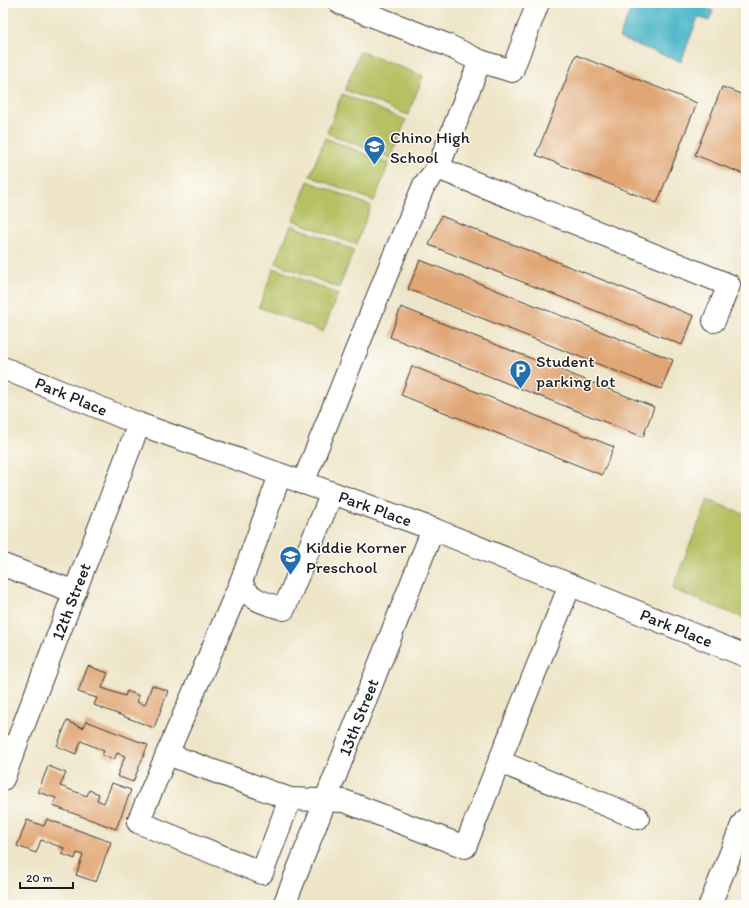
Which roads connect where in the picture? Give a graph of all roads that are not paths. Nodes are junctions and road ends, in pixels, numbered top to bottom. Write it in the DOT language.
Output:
graph roads {
  1 [pos="340,3"];
  2 [pos="538,3"];
  3 [pos="480,61"];
  4 [pos="438,168"];
  5 [pos="738,282"];
  6 [pos="714,321"];
  7 [pos="3,368"];
  8 [pos="139,424"];
  9 [pos="280,475"];
  10 [pos="303,483"];
  11 [pos="332,493"];
  12 [pos="433,530"];
  13 [pos="3,565"];
  14 [pos="240,582"];
  15 [pos="570,585"];
  16 [pos="75,592"];
  17 [pos="746,656"];
  18 [pos="167,754"];
  19 [pos="500,762"];
  20 [pos="3,778"];
  21 [pos="290,799"];
  22 [pos="326,800"];
  23 [pos="638,818"];
  24 [pos="746,819"];
  25 [pos="267,858"];
  26 [pos="298,870"];
  27 [pos="284,905"];
  28 [pos="710,905"];
  1 -- 3 [label="street"];
  2 -- 3 [label="street"];
  3 -- 4 [label="street"];
  4 -- 5 [label="street"];
  4 -- 10 [label="street"];
  5 -- 6 [label="street"];
  7 -- 8 [label="street, Park Place"];
  8 -- 9 [label="street, Park Place"];
  8 -- 16 [label="street, 12th Street"];
  9 -- 10 [label="street, Park Place"];
  9 -- 14 [label="street"];
  10 -- 11 [label="street, Park Place"];
  11 -- 12 [label="street, Park Place"];
  11 -- 14 [label="street"];
  12 -- 15 [label="street, Park Place"];
  12 -- 22 [label="street, 13th Street"];
  13 -- 16 [label="street"];
  14 -- 18 [label="street"];
  15 -- 17 [label="street, Park Place"];
  15 -- 19 [label="street"];
  16 -- 20 [label="street, 12th Street"];
  18 -- 21 [label="street"];
  18 -- 25 [label="street"];
  19 -- 22 [label="street"];
  19 -- 23 [label="street"];
  21 -- 22 [label="street"];
  21 -- 25 [label="street"];
  22 -- 26 [label="street, 13th Street"];
  24 -- 28 [label="street"];
  25 -- 26 [label="street"];
  26 -- 27 [label="street, 13th Street"];
}
